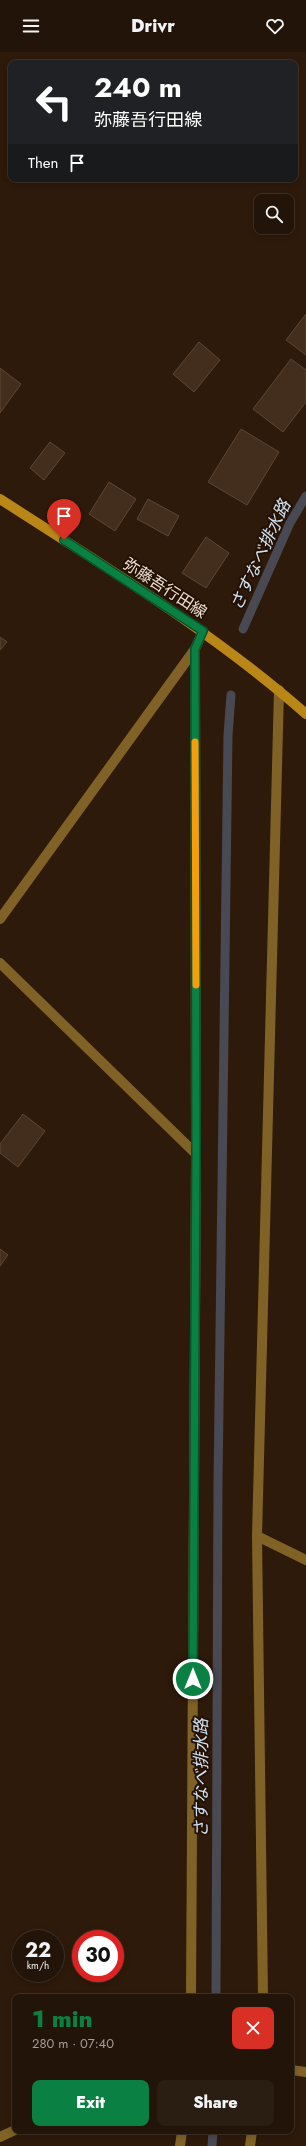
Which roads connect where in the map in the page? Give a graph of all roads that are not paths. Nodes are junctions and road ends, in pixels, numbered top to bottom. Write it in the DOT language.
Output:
graph roads {
  1 [pos="0,499"];
  2 [pos="203,631"];
  3 [pos="195,649"];
  4 [pos="279,690"];
  5 [pos="306,714"];
  6 [pos="0,919"];
  7 [pos="0,963"];
  8 [pos="196,1154"];
  9 [pos="257,1536"];
  10 [pos="306,1560"];
  11 [pos="190,1994"];
  12 [pos="263,1994"];
  13 [pos="294,2070"];
  14 [pos="306,2072"];
  15 [pos="12,2131"];
  16 [pos="182,2134"];
  17 [pos="252,2134"];
  18 [pos="0,2137"];
  19 [pos="180,2146"];
  20 [pos="250,2146"];
  1 -- 2 [label="main road, 弥藤吾行田線"];
  2 -- 3 [label="street"];
  2 -- 4 [label="main road, 弥藤吾行田線"];
  3 -- 6 [label="street"];
  3 -- 8 [label="street"];
  4 -- 5 [label="main road, 弥藤吾行田線"];
  4 -- 9 [label="street"];
  7 -- 8 [label="street"];
  8 -- 11 [label="street"];
  9 -- 10 [label="street"];
  9 -- 12 [label="street"];
  13 -- 14 [label="street"];
  15 -- 18 [label="street"];
  16 -- 19 [label="street"];
  17 -- 20 [label="street"];
}
